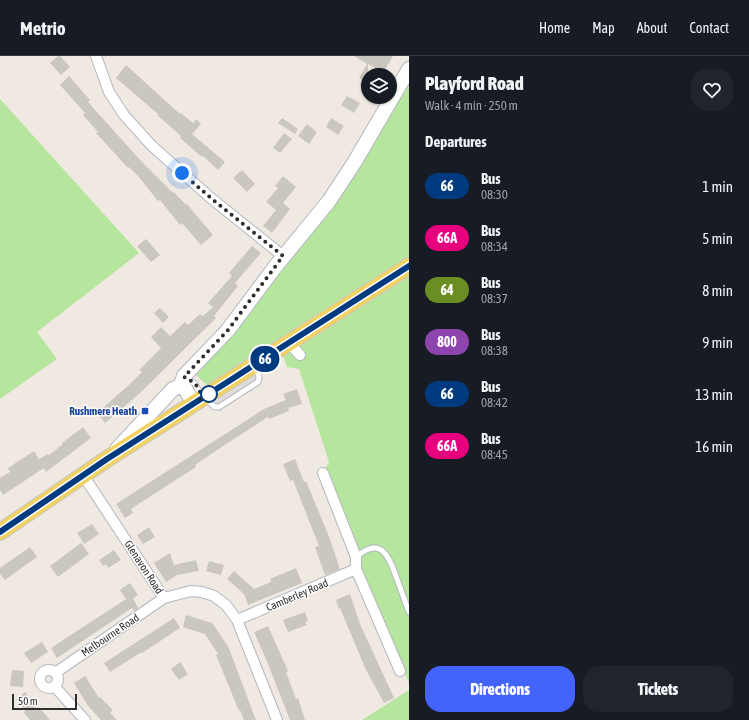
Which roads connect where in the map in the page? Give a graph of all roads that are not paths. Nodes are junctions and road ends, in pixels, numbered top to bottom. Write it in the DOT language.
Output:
graph roads {
  1 [pos="97,56"];
  2 [pos="409,69"];
  3 [pos="283,256"];
  4 [pos="409,266"];
  5 [pos="291,342"];
  6 [pos="300,356"];
  7 [pos="183,381"];
  8 [pos="200,400"];
  9 [pos="107,459"];
  10 [pos="323,473"];
  11 [pos="83,476"];
  12 [pos="0,532"];
  13 [pos="356,558"];
  14 [pos="356,569"];
  15 [pos="164,598"];
  16 [pos="409,612"];
  17 [pos="237,620"];
  18 [pos="400,671"];
  19 [pos="55,672"];
  20 [pos="54,686"];
  21 [pos="85,720"];
  22 [pos="277,720"];
  1 -- 3 [label="street"];
  2 -- 3 [label="street"];
  3 -- 7 [label="street"];
  4 -- 5 [label="main road"];
  5 -- 6 [label="street"];
  5 -- 8 [label="main road"];
  7 -- 8 [label="street"];
  7 -- 9 [label="street"];
  8 -- 9 [label="main road"];
  9 -- 11 [label="main road"];
  10 -- 13 [label="street"];
  11 -- 12 [label="main road"];
  11 -- 15 [label="street, Glenavon Road"];
  13 -- 14 [label="street"];
  13 -- 16 [label="lane"];
  14 -- 17 [label="street, Camberley Road"];
  14 -- 18 [label="street"];
  15 -- 17 [label="street, Glenavon Road"];
  15 -- 19 [label="street, Melbourne Road"];
  17 -- 22 [label="street, Glenavon Road"];
  19 -- 20 [label="street"];
  19 -- 20 [label="street, Melbourne Road"];
  20 -- 21 [label="street, Melbourne Road"];
}
